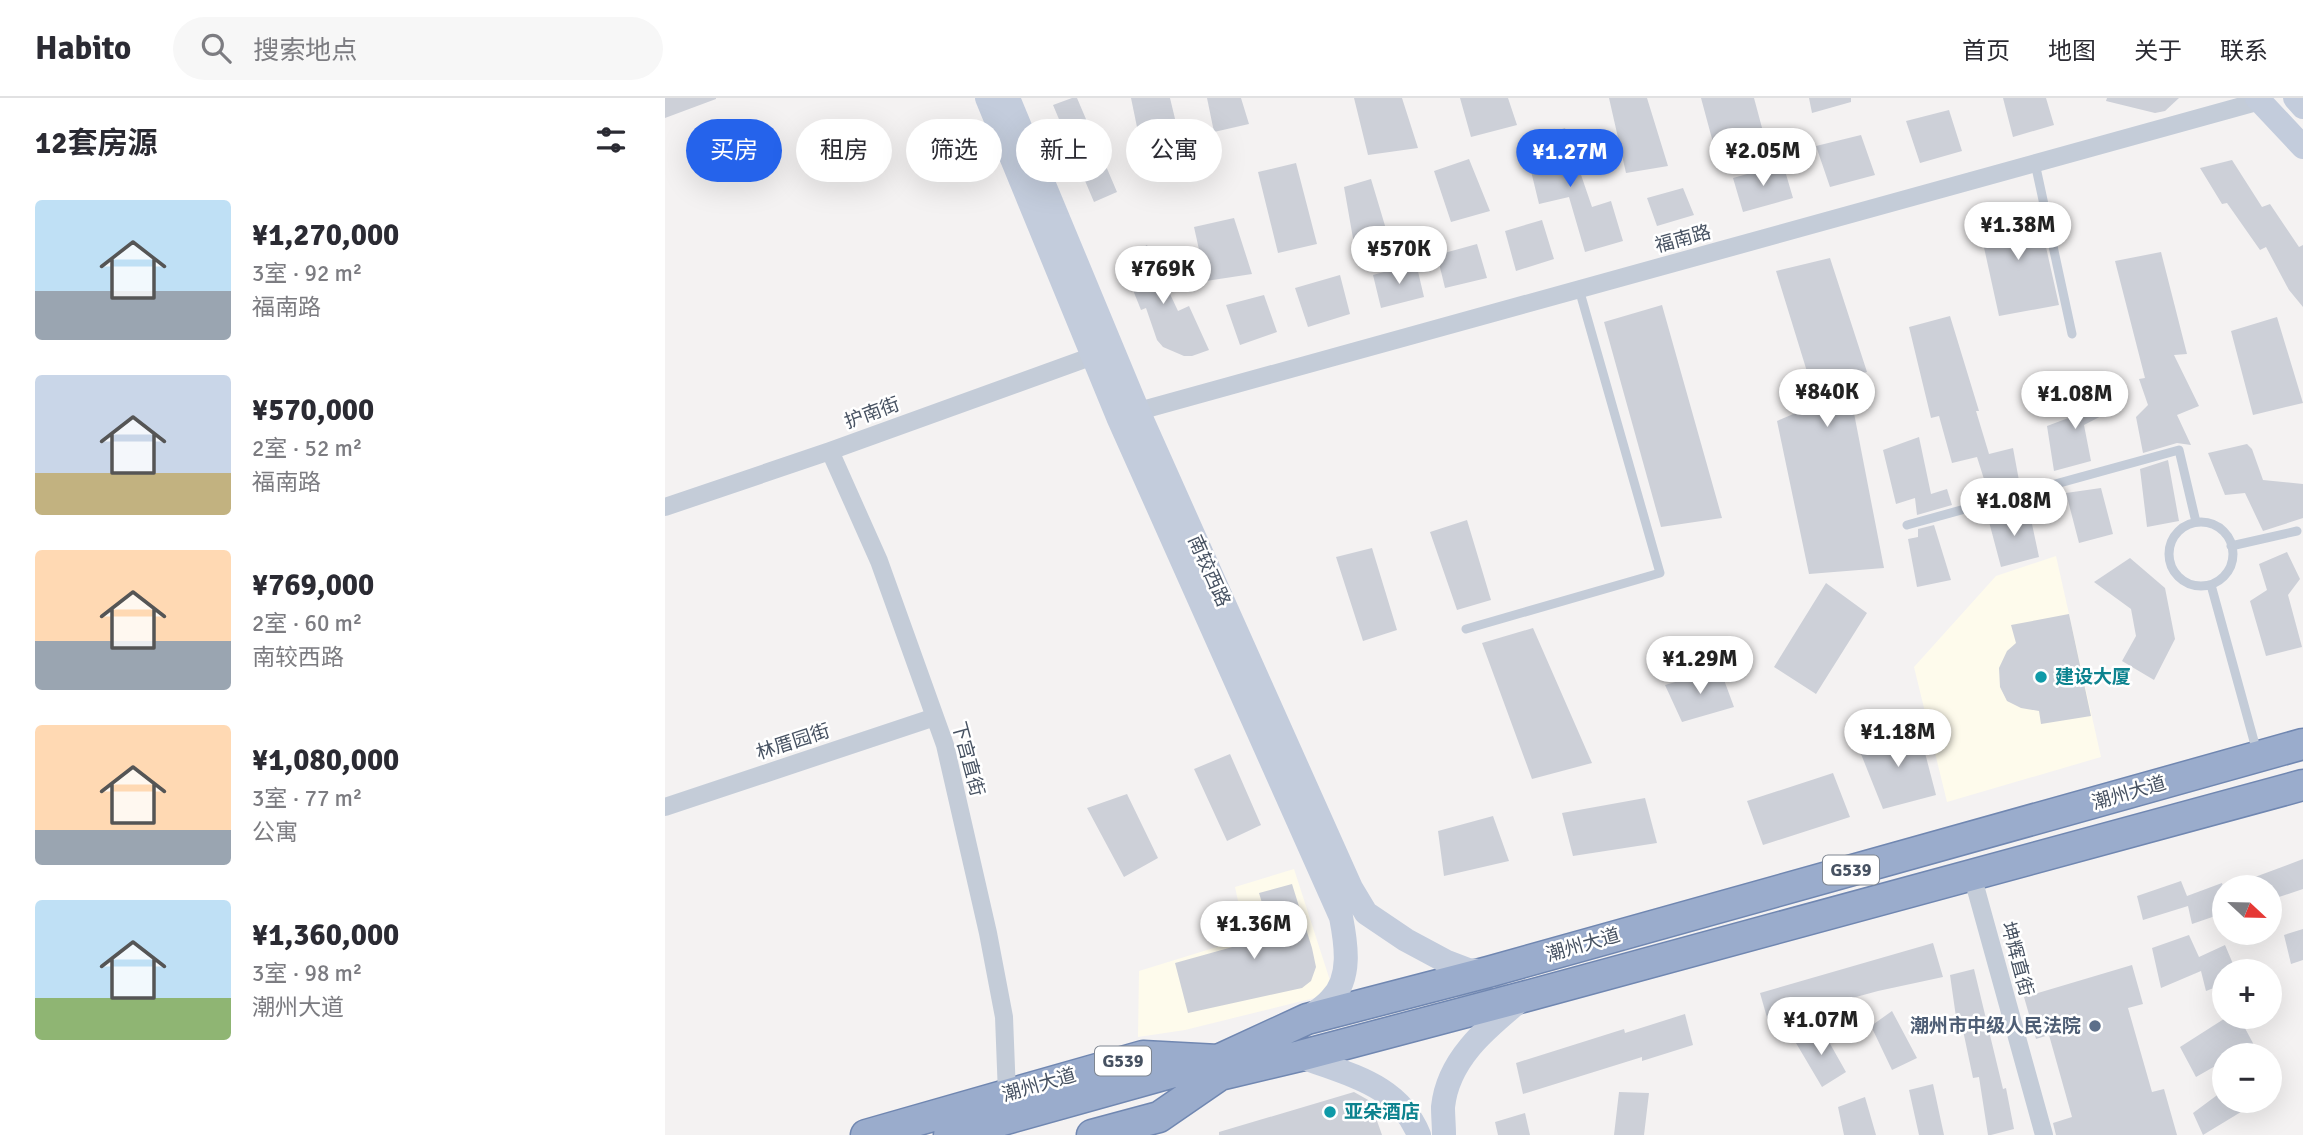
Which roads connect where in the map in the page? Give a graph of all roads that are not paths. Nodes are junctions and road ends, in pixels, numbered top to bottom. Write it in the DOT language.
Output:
graph roads {
  1 [pos="987,98"];
  2 [pos="1008,98"];
  3 [pos="2295,98"];
  4 [pos="2259,100"];
  5 [pos="2303,107"];
  6 [pos="2303,148"];
  7 [pos="2035,163"];
  8 [pos="1579,289"];
  9 [pos="2072,334"];
  10 [pos="1093,356"];
  11 [pos="1128,414"];
  12 [pos="830,451"];
  13 [pos="665,508"];
  14 [pos="2196,522"];
  15 [pos="1907,525"];
  16 [pos="2297,531"];
  17 [pos="2231,546"];
  18 [pos="2211,585"];
  19 [pos="1466,629"];
  20 [pos="935,717"];
  21 [pos="2303,744"];
  22 [pos="2259,757"];
  23 [pos="2303,785"];
  24 [pos="665,807"];
  25 [pos="1972,875"];
  26 [pos="1487,972"];
  27 [pos="1523,997"];
  28 [pos="1307,1019"];
  29 [pos="1300,1056"];
  30 [pos="1219,1067"];
  31 [pos="1149,1088"];
  32 [pos="1007,1094"];
  33 [pos="866,1135"];
  34 [pos="949,1135"];
  35 [pos="1016,1135"];
  36 [pos="1092,1135"];
  37 [pos="1419,1135"];
  38 [pos="1444,1135"];
  39 [pos="2044,1135"];
  1 -- 10 [label="main road, 南较西路"];
  2 -- 11 [label="main road, 南较西路"];
  3 -- 5 [label="main road"];
  4 -- 6 [label="main road"];
  4 -- 7 [label="street, 福南路"];
  7 -- 8 [label="street, 福南路"];
  7 -- 9 [label="lane"];
  8 -- 11 [label="street, 福南路"];
  8 -- 19 [label="lane"];
  10 -- 11 [label="main road, 南较西路"];
  10 -- 12 [label="street, 护南街"];
  11 -- 26 [label="main road, 南较西路"];
  11 -- 28 [label="main road, 南较西路"];
  12 -- 13 [label="street, 护南街"];
  12 -- 20 [label="street, 下宫直街"];
  14 -- 15 [label="lane"];
  14 -- 17 [label="lane"];
  14 -- 18 [label="lane"];
  16 -- 17 [label="lane"];
  17 -- 18 [label="lane"];
  18 -- 22 [label="lane"];
  20 -- 24 [label="street, 林厝园街"];
  20 -- 32 [label="street, 下宫直街"];
  21 -- 22 [label="highway, 潮州大道 / G539"];
  22 -- 26 [label="highway, 潮州大道 / G539"];
  23 -- 25 [label="highway, 潮州大道 / G539"];
  25 -- 27 [label="highway, 潮州大道 / G539"];
  25 -- 39 [label="street, 坤辉直街"];
  26 -- 28 [label="highway, 潮州大道 / G539"];
  27 -- 29 [label="highway, 潮州大道 / G539"];
  27 -- 38 [label="main road"];
  28 -- 30 [label="highway, 潮州大道 / G539"];
  29 -- 30 [label="highway, 潮州大道 / G539"];
  29 -- 37 [label="main road"];
  30 -- 31 [label="highway"];
  30 -- 32 [label="highway, 潮州大道 / G539"];
  30 -- 36 [label="highway, 潮州大道 / G539"];
  31 -- 34 [label="highway, G539"];
  31 -- 35 [label="highway, G539"];
  32 -- 33 [label="highway, 潮州大道 / G539"];
}
